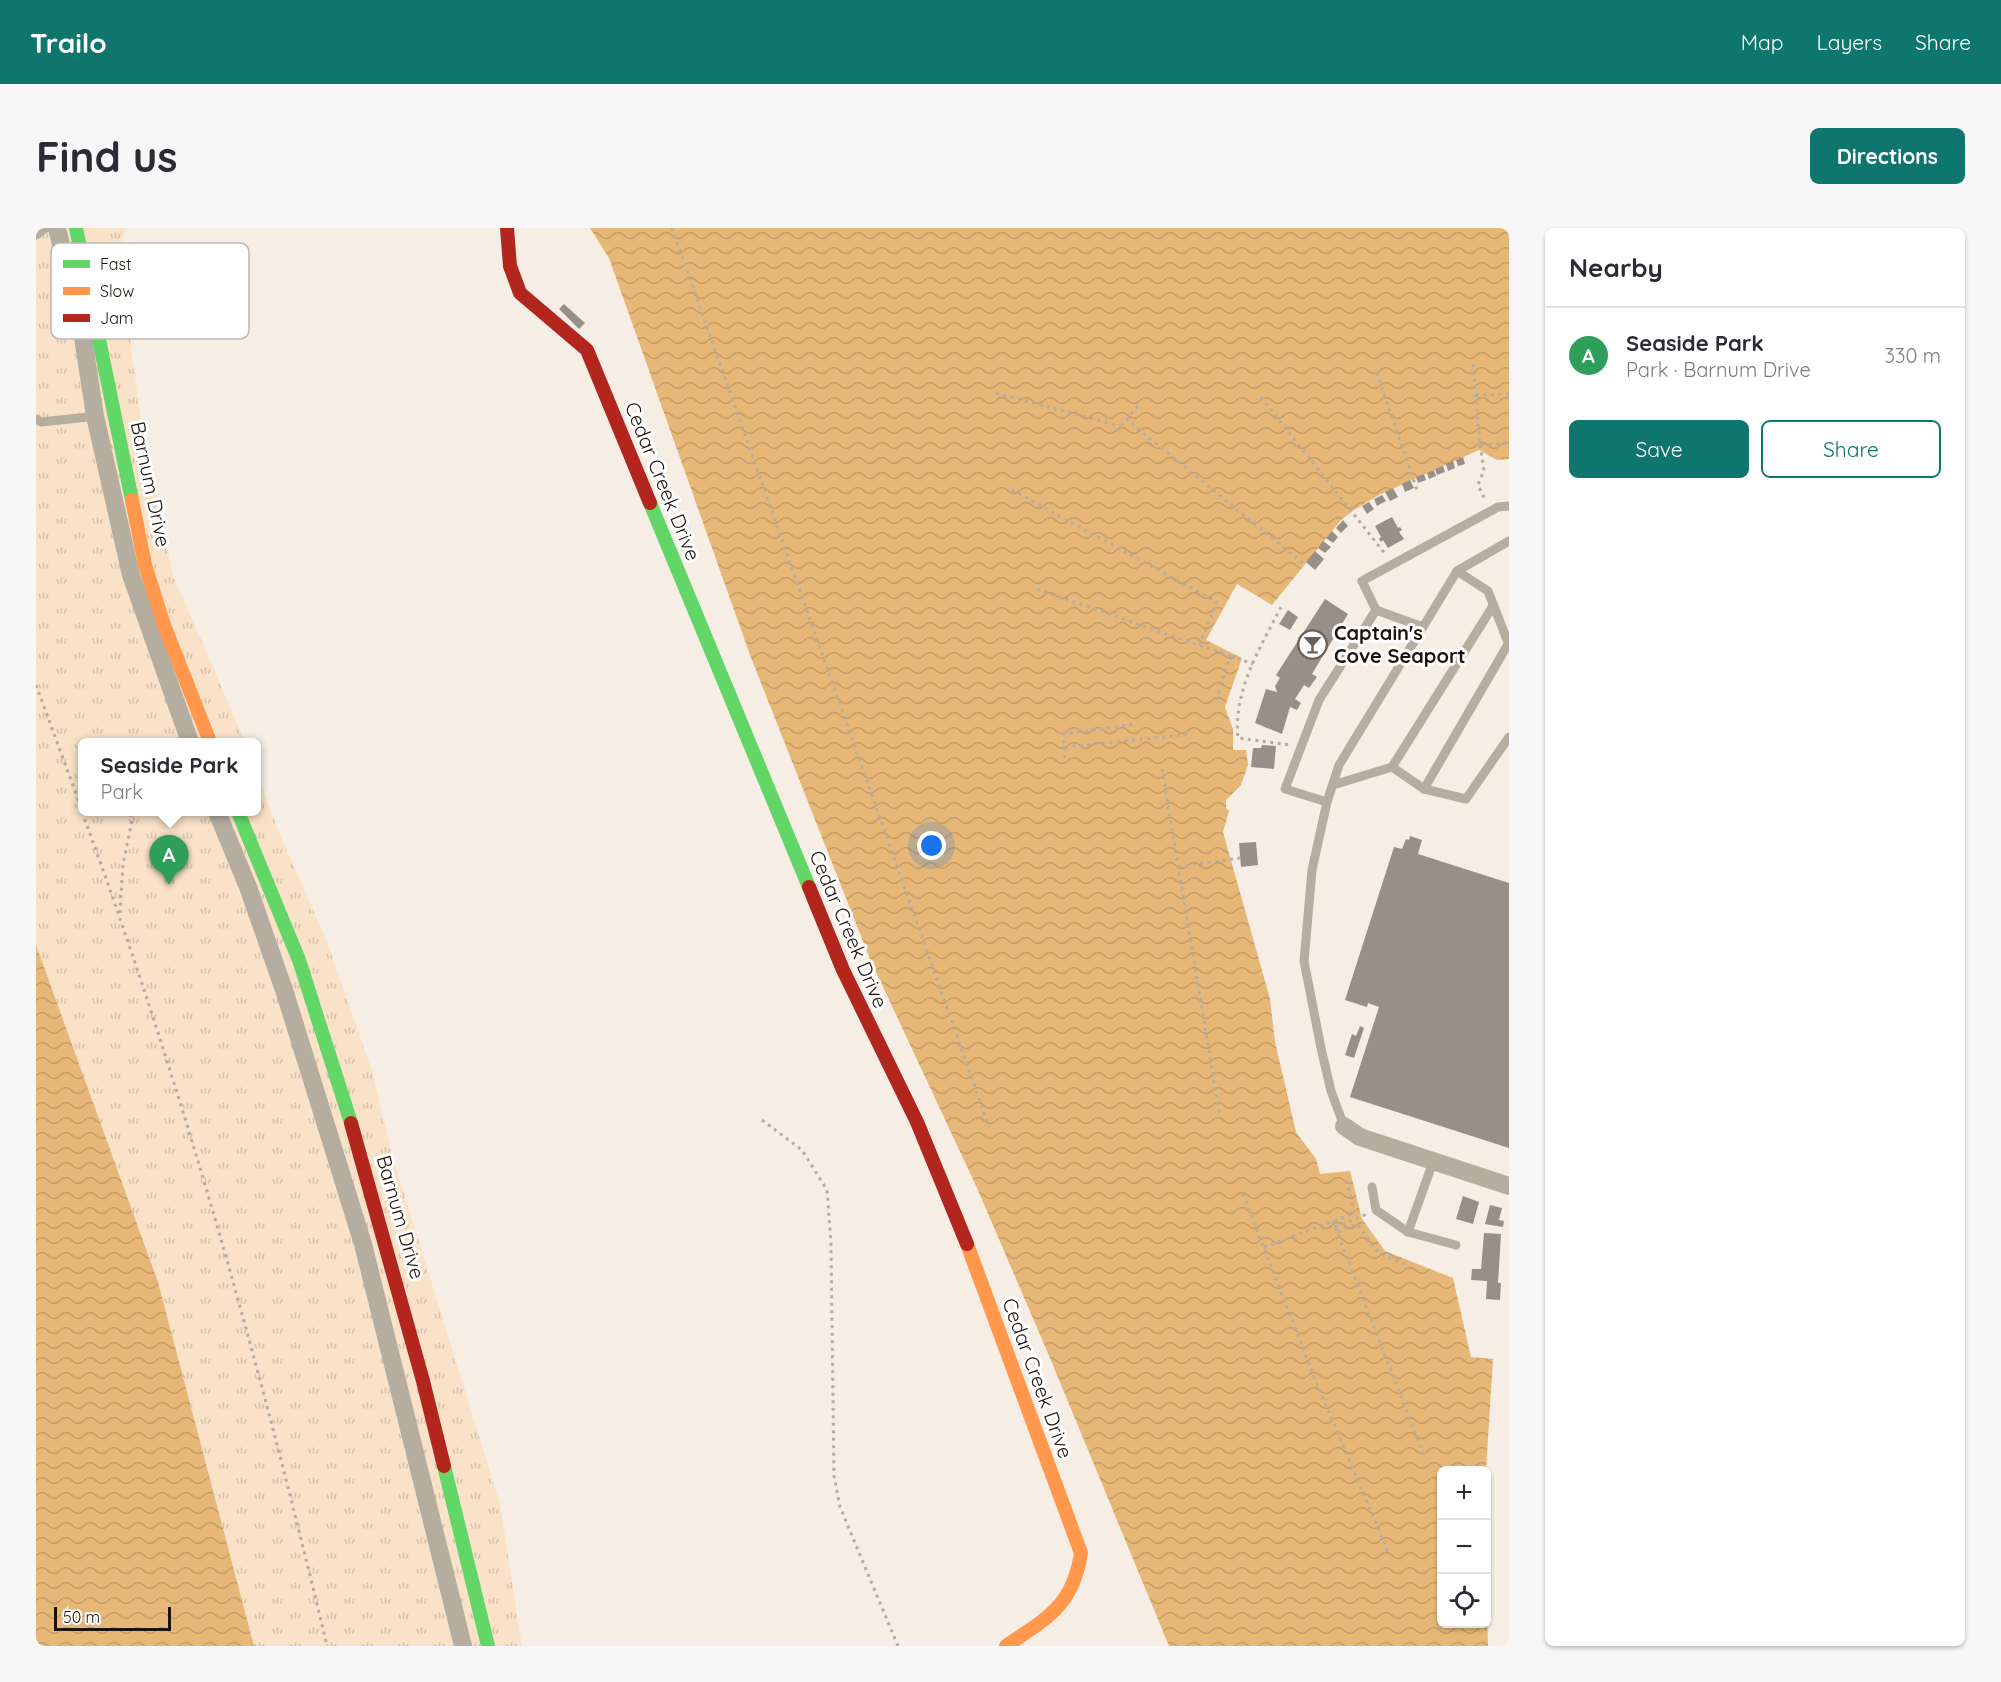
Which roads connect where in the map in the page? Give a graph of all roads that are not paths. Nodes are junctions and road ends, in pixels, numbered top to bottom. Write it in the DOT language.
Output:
graph roads {
  1 [pos="46,228"];
  2 [pos="57,228"];
  3 [pos="76,228"];
  4 [pos="507,228"];
  5 [pos="36,235"];
  6 [pos="60,243"];
  7 [pos="78,243"];
  8 [pos="83,339"];
  9 [pos="93,339"];
  10 [pos="104,415"];
  11 [pos="36,419"];
  12 [pos="1509,506"];
  13 [pos="1509,541"];
  14 [pos="1457,571"];
  15 [pos="1493,606"];
  16 [pos="1376,610"];
  17 [pos="1423,627"];
  18 [pos="1508,645"];
  19 [pos="1509,737"];
  20 [pos="189,738"];
  21 [pos="208,738"];
  22 [pos="1392,767"];
  23 [pos="1333,785"];
  24 [pos="1424,789"];
  25 [pos="1327,802"];
  26 [pos="219,816"];
  27 [pos="240,816"];
  28 [pos="1344,1126"];
  29 [pos="1433,1162"];
  30 [pos="1509,1186"];
  31 [pos="1372,1187"];
  32 [pos="1408,1232"];
  33 [pos="1456,1245"];
  34 [pos="463,1646"];
  35 [pos="488,1646"];
  36 [pos="1006,1646"];
  1 -- 5 [label="lane"];
  2 -- 6 [label="street, Barnum Drive"];
  3 -- 7 [label="street, Barnum Drive"];
  4 -- 36 [label="street, Cedar Creek Drive"];
  8 -- 10 [label="street, Barnum Drive"];
  9 -- 10 [label="street, Barnum Drive"];
  10 -- 11 [label="lane"];
  10 -- 20 [label="street, Barnum Drive"];
  10 -- 21 [label="street, Barnum Drive"];
  12 -- 16 [label="lane"];
  13 -- 14 [label="lane"];
  14 -- 15 [label="lane"];
  14 -- 17 [label="lane"];
  15 -- 18 [label="lane"];
  15 -- 22 [label="lane"];
  16 -- 17 [label="lane"];
  16 -- 25 [label="lane"];
  17 -- 23 [label="lane"];
  18 -- 24 [label="lane"];
  19 -- 24 [label="lane"];
  22 -- 23 [label="lane"];
  22 -- 24 [label="lane"];
  23 -- 25 [label="lane"];
  25 -- 28 [label="lane"];
  26 -- 34 [label="street"];
  27 -- 35 [label="street, Barnum Drive"];
  28 -- 29 [label="street"];
  29 -- 30 [label="street"];
  29 -- 32 [label="lane"];
  31 -- 32 [label="lane"];
  32 -- 33 [label="lane"];
}
